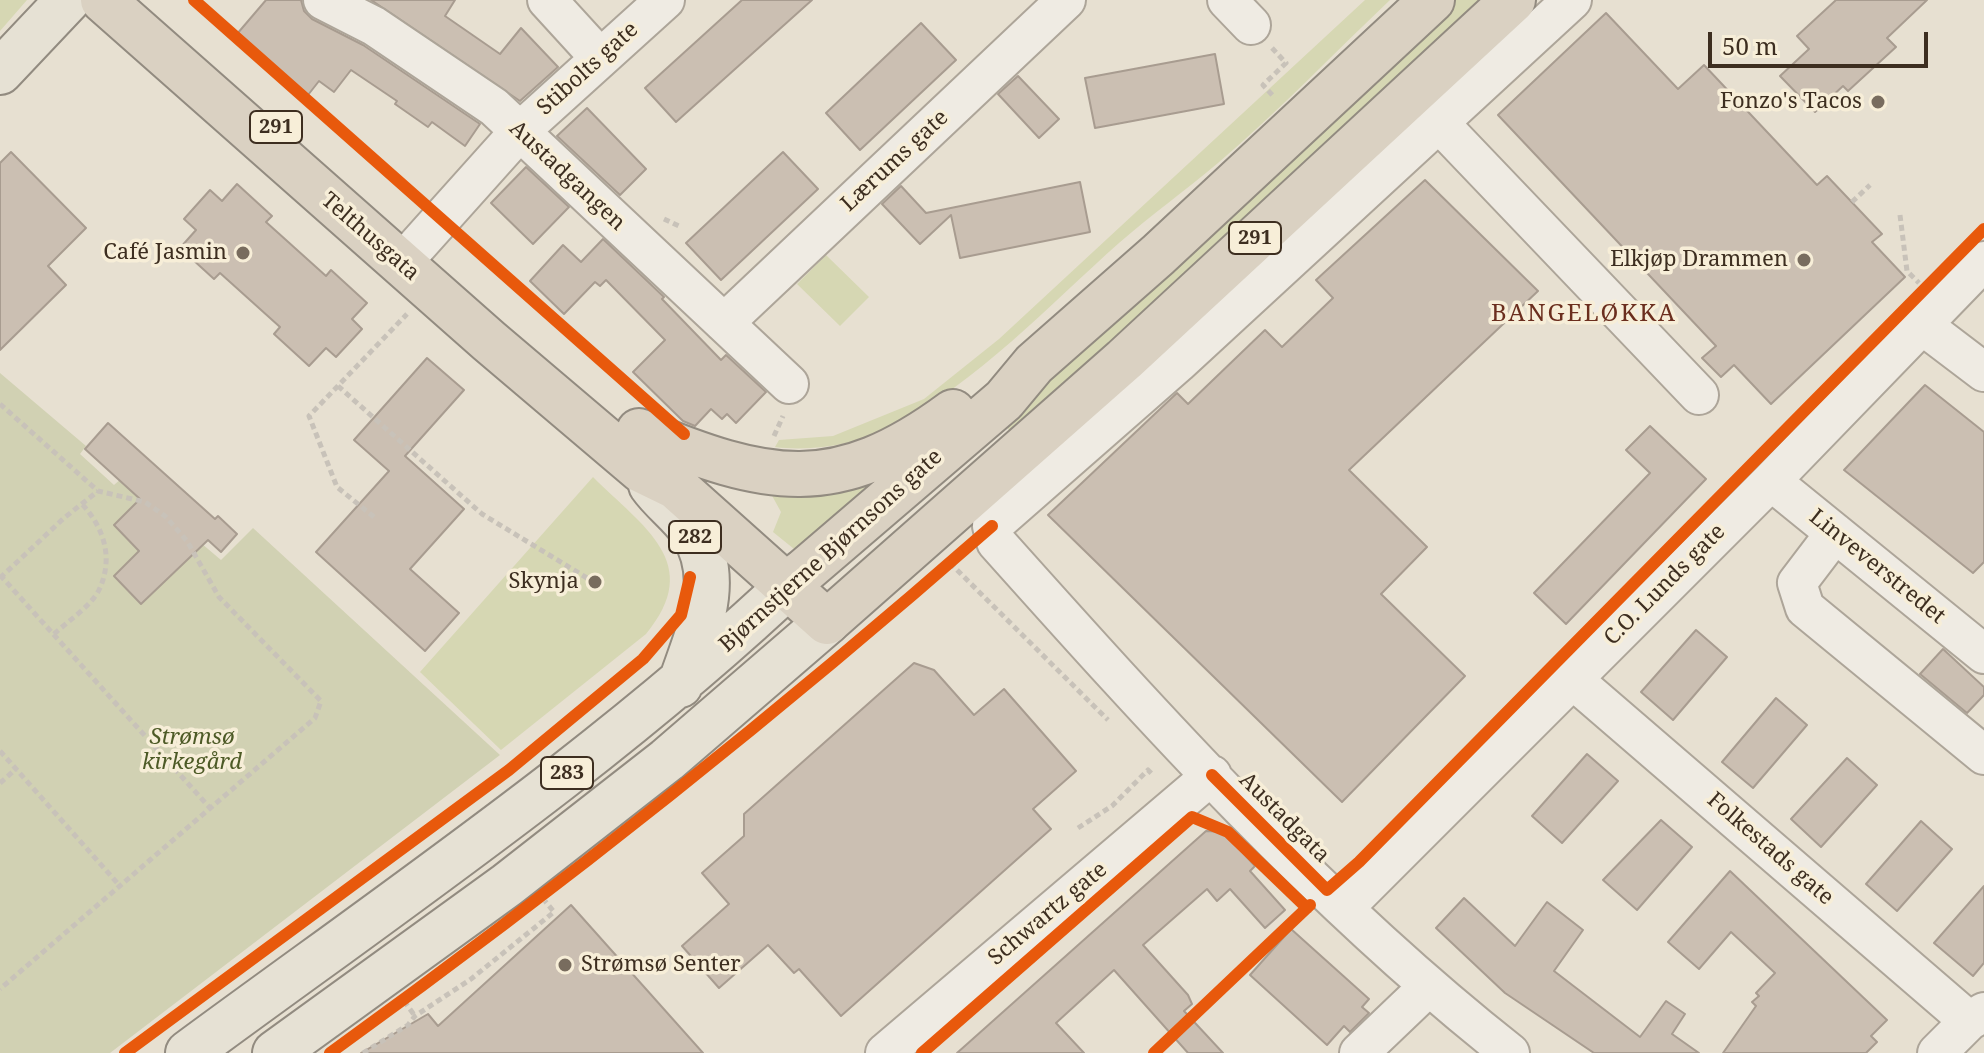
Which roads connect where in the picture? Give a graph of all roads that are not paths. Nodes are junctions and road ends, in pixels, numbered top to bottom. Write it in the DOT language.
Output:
graph roads {
  1 [pos="68,0"];
  2 [pos="103,0"];
  3 [pos="144,0"];
  4 [pos="323,0"];
  5 [pos="547,0"];
  6 [pos="665,0"];
  7 [pos="1066,0"];
  8 [pos="1432,0"];
  9 [pos="1513,0"];
  10 [pos="1572,0"];
  11 [pos="600,58"];
  12 [pos="0,72"];
  13 [pos="1439,123"];
  14 [pos="519,132"];
  15 [pos="416,247"];
  16 [pos="1984,261"];
  17 [pos="1920,305"];
  18 [pos="724,323"];
  19 [pos="1034,364"];
  20 [pos="1984,372"];
  21 [pos="789,384"];
  22 [pos="1699,395"];
  23 [pos="640,450"];
  24 [pos="995,474"];
  25 [pos="1771,481"];
  26 [pos="992,526"];
  27 [pos="1835,533"];
  28 [pos="795,580"];
  29 [pos="827,622"];
  30 [pos="1984,654"];
  31 [pos="1571,678"];
  32 [pos="679,686"];
  33 [pos="1984,755"];
  34 [pos="1212,775"];
  35 [pos="1345,907"];
  36 [pos="1427,988"];
  37 [pos="1976,1016"];
  38 [pos="188,1053"];
  39 [pos="275,1053"];
  40 [pos="885,1053"];
  41 [pos="1359,1053"];
  42 [pos="1510,1053"];
  43 [pos="1937,1053"];
  1 -- 12 [label="main road"];
  2 -- 23 [label="highway, Telthusgata / 291"];
  3 -- 15 [label="highway, Telthusgata / 291"];
  4 -- 14 [label="street, Austadgangen"];
  5 -- 11 [label="street"];
  6 -- 11 [label="street, Stibolts gate"];
  7 -- 18 [label="street, Lærums gate"];
  8 -- 19 [label="highway, Bjørnstjerne Bjørnsons gate / 291"];
  9 -- 24 [label="highway, 291"];
  10 -- 13 [label="street"];
  11 -- 14 [label="street, Stibolts gate"];
  13 -- 22 [label="street"];
  13 -- 26 [label="street"];
  14 -- 15 [label="street, Stibolts gate"];
  14 -- 18 [label="street, Austadgangen"];
  15 -- 23 [label="highway, Telthusgata / 291"];
  16 -- 17 [label="street, C.O. Lunds gate"];
  17 -- 20 [label="street"];
  17 -- 25 [label="street, C.O. Lunds gate"];
  18 -- 21 [label="street, Austadgangen"];
  19 -- 23 [label="highway, Telthusgata / 291"];
  19 -- 28 [label="highway, Bjørnstjerne Bjørnsons gate / 291"];
  23 -- 28 [label="highway, Telthusgata / 291"];
  23 -- 32 [label="main road, Telthusgata / 282"];
  24 -- 26 [label="street"];
  24 -- 29 [label="highway, 291"];
  25 -- 27 [label="street, Linveverstredet"];
  25 -- 31 [label="street, C.O. Lunds gate"];
  26 -- 34 [label="street, Austadgata"];
  27 -- 30 [label="street, Linveverstredet"];
  27 -- 33 [label="street"];
  28 -- 29 [label="highway, Telthusgata / 291"];
  28 -- 32 [label="main road, Bjørnstjerne Bjørnsons gate / 283"];
  29 -- 39 [label="main road, 283"];
  31 -- 35 [label="street, C.O. Lunds gate"];
  31 -- 37 [label="street, Folkestads gate"];
  32 -- 38 [label="main road, Bjørnstjerne Bjørnsons gate / 283"];
  34 -- 35 [label="street, Austadgata"];
  34 -- 40 [label="street, Schwartz gate"];
  35 -- 36 [label="street, Austadgata"];
  36 -- 41 [label="street"];
  36 -- 42 [label="street, Austadgata"];
  37 -- 43 [label="street"];
}
